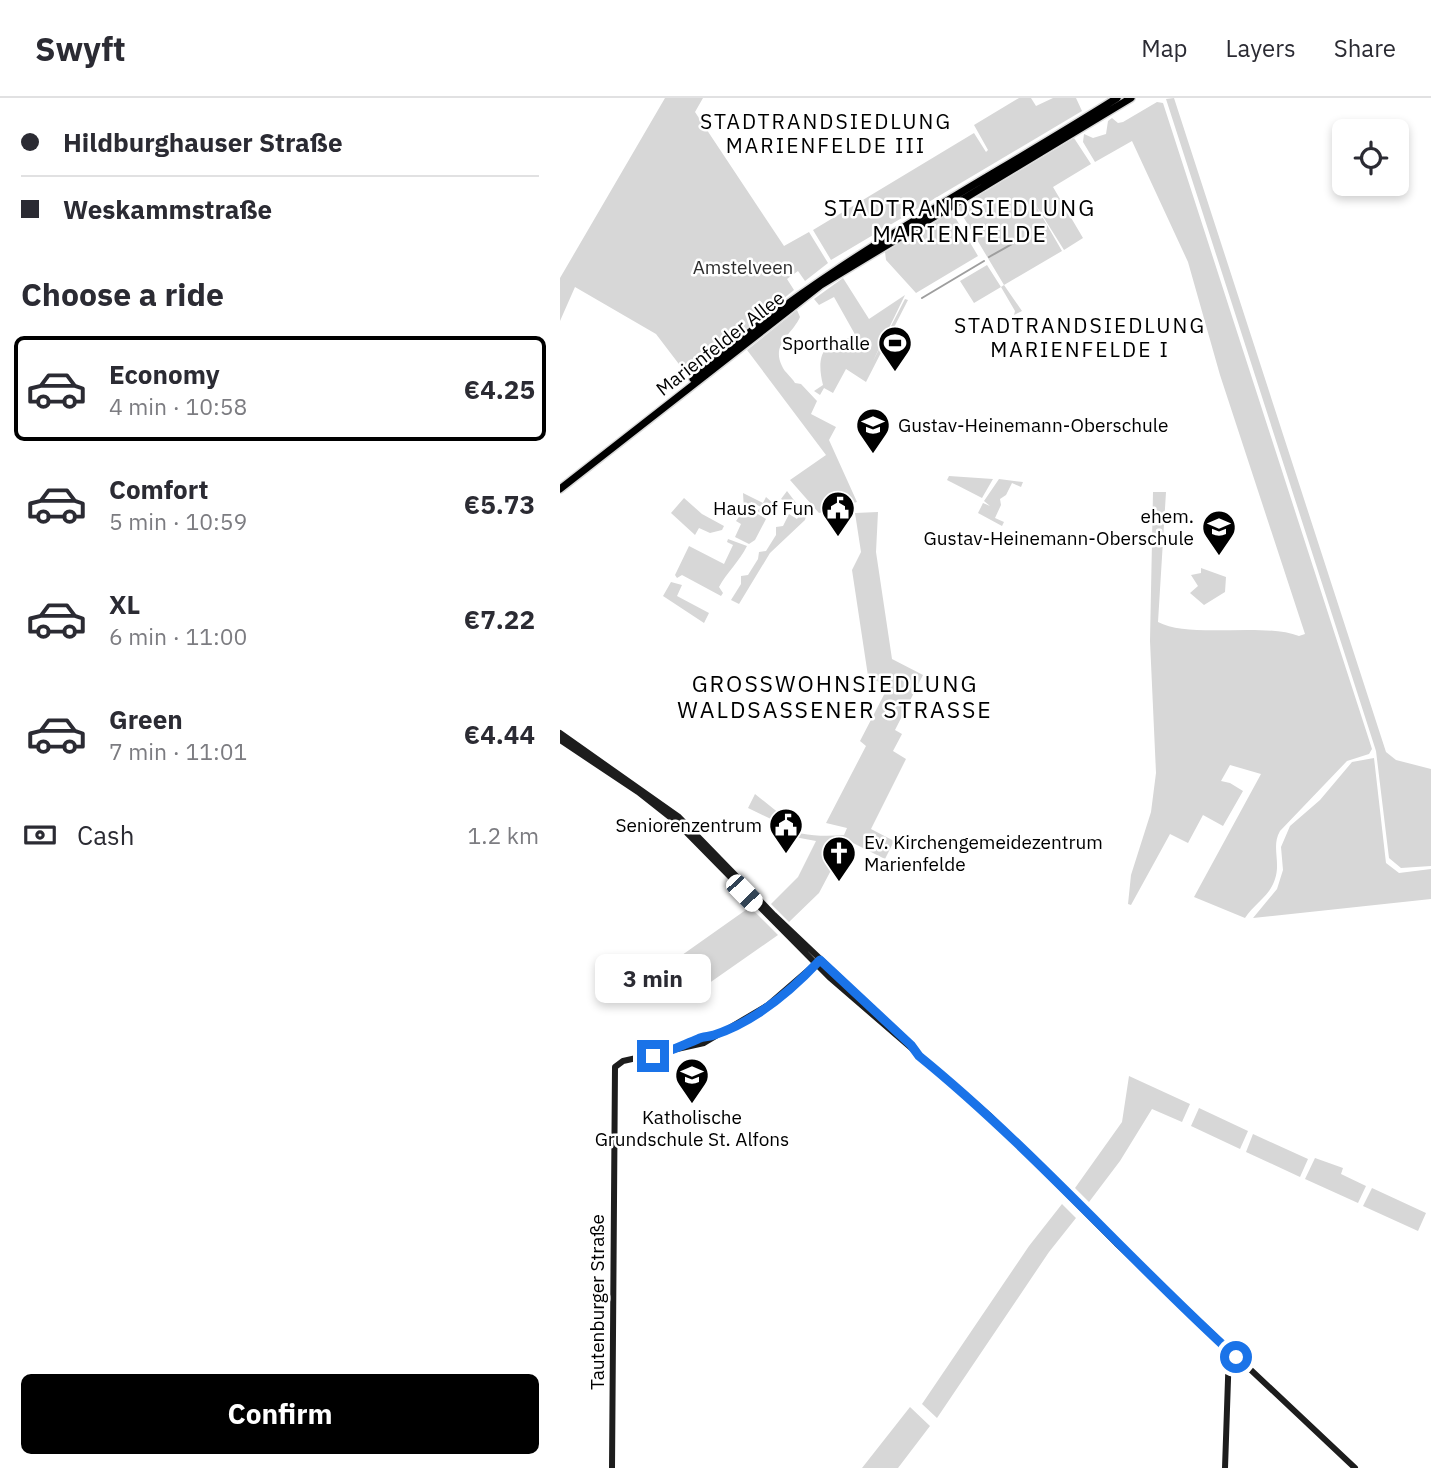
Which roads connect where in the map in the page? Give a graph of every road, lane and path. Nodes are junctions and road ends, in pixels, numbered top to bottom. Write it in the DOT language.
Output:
graph roads {
  1 [pos="1131,98"];
  2 [pos="1120,100"];
  3 [pos="560,484"];
  4 [pos="560,489"];
  5 [pos="560,733"];
  6 [pos="560,740"];
  7 [pos="818,962"];
  8 [pos="1230,1350"];
  9 [pos="612,1468"];
  10 [pos="1224,1468"];
  11 [pos="1355,1468"];
  1 -- 2 [label="main road"];
  2 -- 3 [label="main road, Marienfelder Allee"];
  2 -- 4 [label="main road, Marienfelder Allee"];
  5 -- 7 [label="main road"];
  6 -- 7 [label="main road"];
  7 -- 8 [label="main road"];
  7 -- 9 [label="main road, Tautenburger Straße"];
  8 -- 10 [label="main road"];
  8 -- 11 [label="main road"];
}
